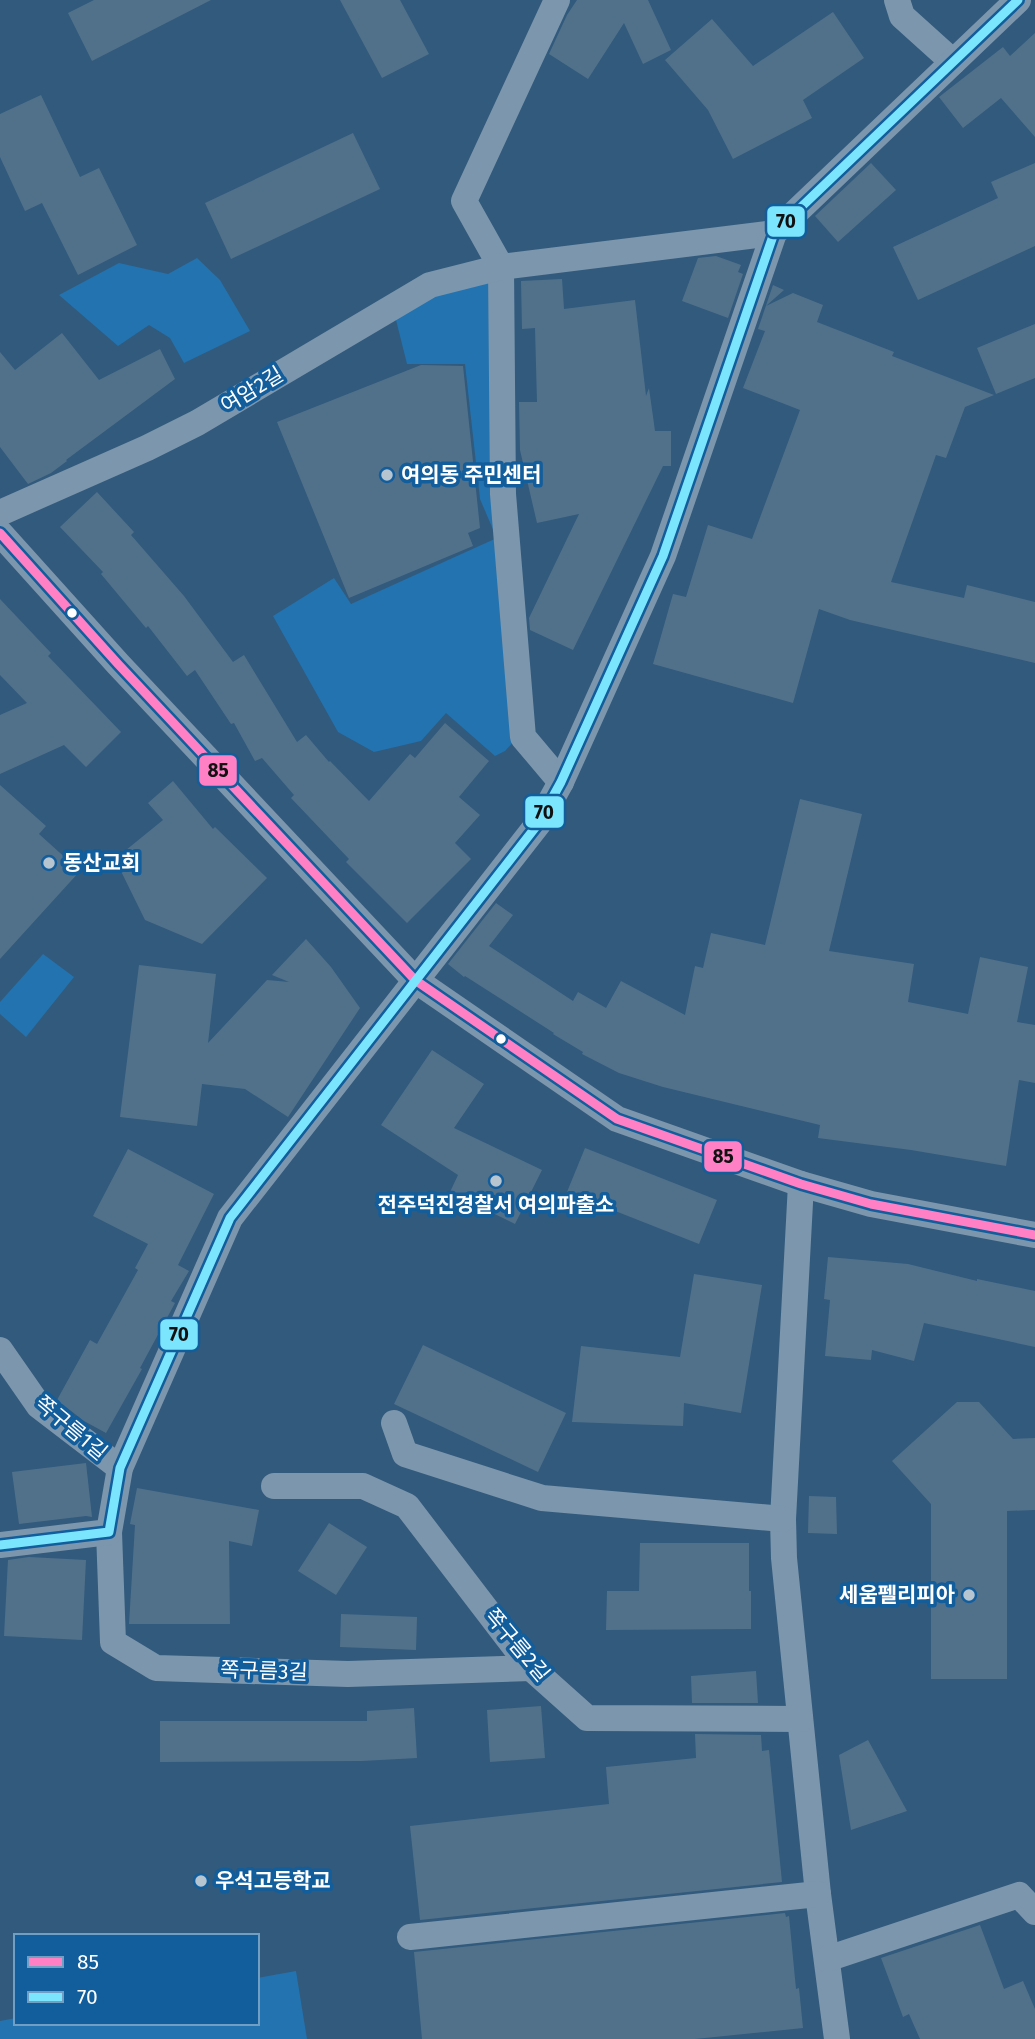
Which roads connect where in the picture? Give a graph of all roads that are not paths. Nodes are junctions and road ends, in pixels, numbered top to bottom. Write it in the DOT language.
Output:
graph roads {
  1 [pos="557,0"];
  2 [pos="897,0"];
  3 [pos="1018,0"];
  4 [pos="953,62"];
  5 [pos="774,233"];
  6 [pos="501,267"];
  7 [pos="0,513"];
  8 [pos="0,533"];
  9 [pos="561,782"];
  10 [pos="415,980"];
  11 [pos="801,1184"];
  12 [pos="1035,1235"];
  13 [pos="0,1350"];
  14 [pos="394,1423"];
  15 [pos="120,1468"];
  16 [pos="274,1486"];
  17 [pos="783,1519"];
  18 [pos="109,1532"];
  19 [pos="0,1545"];
  20 [pos="531,1668"];
  21 [pos="800,1719"];
  22 [pos="818,1894"];
  23 [pos="1035,1912"];
  24 [pos="410,1937"];
  25 [pos="827,1959"];
  26 [pos="837,2039"];
  1 -- 6 [label="street"];
  2 -- 4 [label="street"];
  3 -- 4 [label="street"];
  4 -- 5 [label="street"];
  5 -- 6 [label="street, 여암2길"];
  5 -- 9 [label="street, 쪽구름1길"];
  6 -- 7 [label="street, 여암2길"];
  6 -- 9 [label="street"];
  8 -- 10 [label="street"];
  9 -- 10 [label="street, 쪽구름1길"];
  10 -- 11 [label="street"];
  10 -- 15 [label="street, 쪽구름1길"];
  11 -- 12 [label="street"];
  11 -- 17 [label="street"];
  13 -- 15 [label="street, 쪽구름1길"];
  14 -- 17 [label="street"];
  15 -- 18 [label="street, 쪽구름1길"];
  16 -- 20 [label="street, 쪽구름2길"];
  17 -- 21 [label="street"];
  18 -- 19 [label="street"];
  18 -- 20 [label="street, 쪽구름3길"];
  20 -- 21 [label="street, 쪽구름2길"];
  21 -- 22 [label="street"];
  22 -- 24 [label="street"];
  22 -- 25 [label="street"];
  23 -- 25 [label="street"];
  25 -- 26 [label="street"];
}
